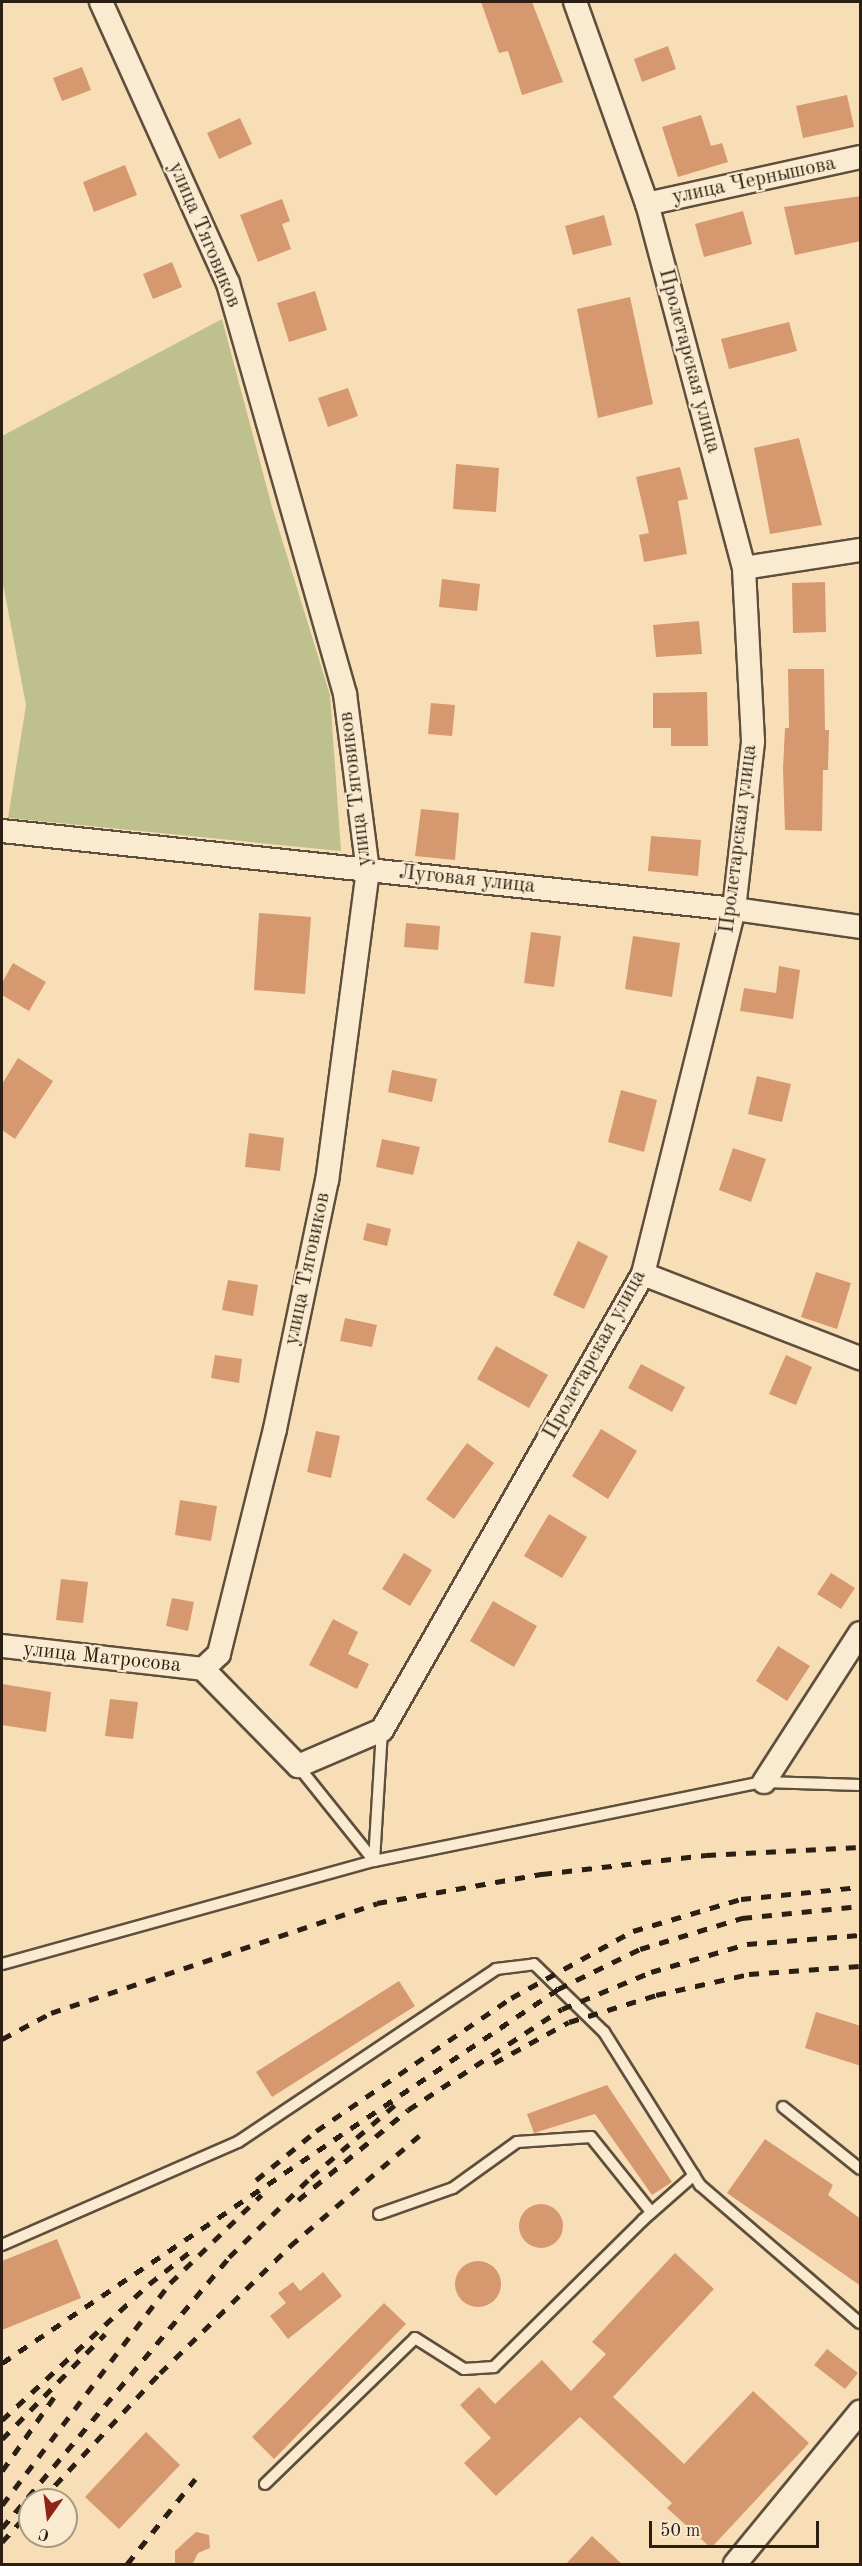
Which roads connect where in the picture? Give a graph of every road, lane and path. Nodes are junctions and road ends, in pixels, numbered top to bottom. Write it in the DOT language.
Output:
graph roads {
  1 [pos="101,2"];
  2 [pos="575,2"];
  3 [pos="861,157"];
  4 [pos="647,204"];
  5 [pos="861,550"];
  6 [pos="744,568"];
  7 [pos="2,831"];
  8 [pos="368,870"];
  9 [pos="734,909"];
  10 [pos="861,927"];
  11 [pos="643,1274"];
  12 [pos="861,1358"];
  13 [pos="861,1634"];
  14 [pos="2,1646"];
  15 [pos="202,1669"];
  16 [pos="382,1730"];
  17 [pos="298,1766"];
  18 [pos="764,1782"];
  19 [pos="861,1785"];
  20 [pos="375,1861"];
  21 [pos="2,1964"];
  22 [pos="783,2107"];
  23 [pos="861,2169"];
  24 [pos="694,2175"];
  25 [pos="651,2212"];
  26 [pos="380,2214"];
  27 [pos="2,2245"];
  28 [pos="861,2323"];
  29 [pos="861,2412"];
  30 [pos="265,2484"];
  31 [pos="735,2565"];
  1 -- 8 [label="street, улица Тяговиков"];
  2 -- 4 [label="street, Пролетарская улица"];
  3 -- 4 [label="street, улица Чернышова"];
  4 -- 6 [label="street, Пролетарская улица"];
  5 -- 6 [label="street"];
  6 -- 9 [label="street, Пролетарская улица"];
  7 -- 8 [label="street, Луговая улица"];
  8 -- 9 [label="street, Луговая улица"];
  8 -- 15 [label="street, улица Тяговиков"];
  9 -- 10 [label="street, Луговая улица"];
  9 -- 11 [label="street, Пролетарская улица"];
  11 -- 12 [label="street"];
  11 -- 16 [label="street, Пролетарская улица"];
  13 -- 18 [label="street"];
  14 -- 15 [label="street, улица Матросова"];
  15 -- 17 [label="street"];
  16 -- 17 [label="street"];
  16 -- 20 [label="lane"];
  17 -- 20 [label="lane"];
  18 -- 19 [label="lane"];
  18 -- 20 [label="lane"];
  20 -- 21 [label="lane"];
  22 -- 23 [label="lane"];
  24 -- 25 [label="lane"];
  24 -- 27 [label="lane"];
  24 -- 28 [label="lane"];
  25 -- 26 [label="lane"];
  25 -- 30 [label="lane"];
  29 -- 31 [label="street"];
}
